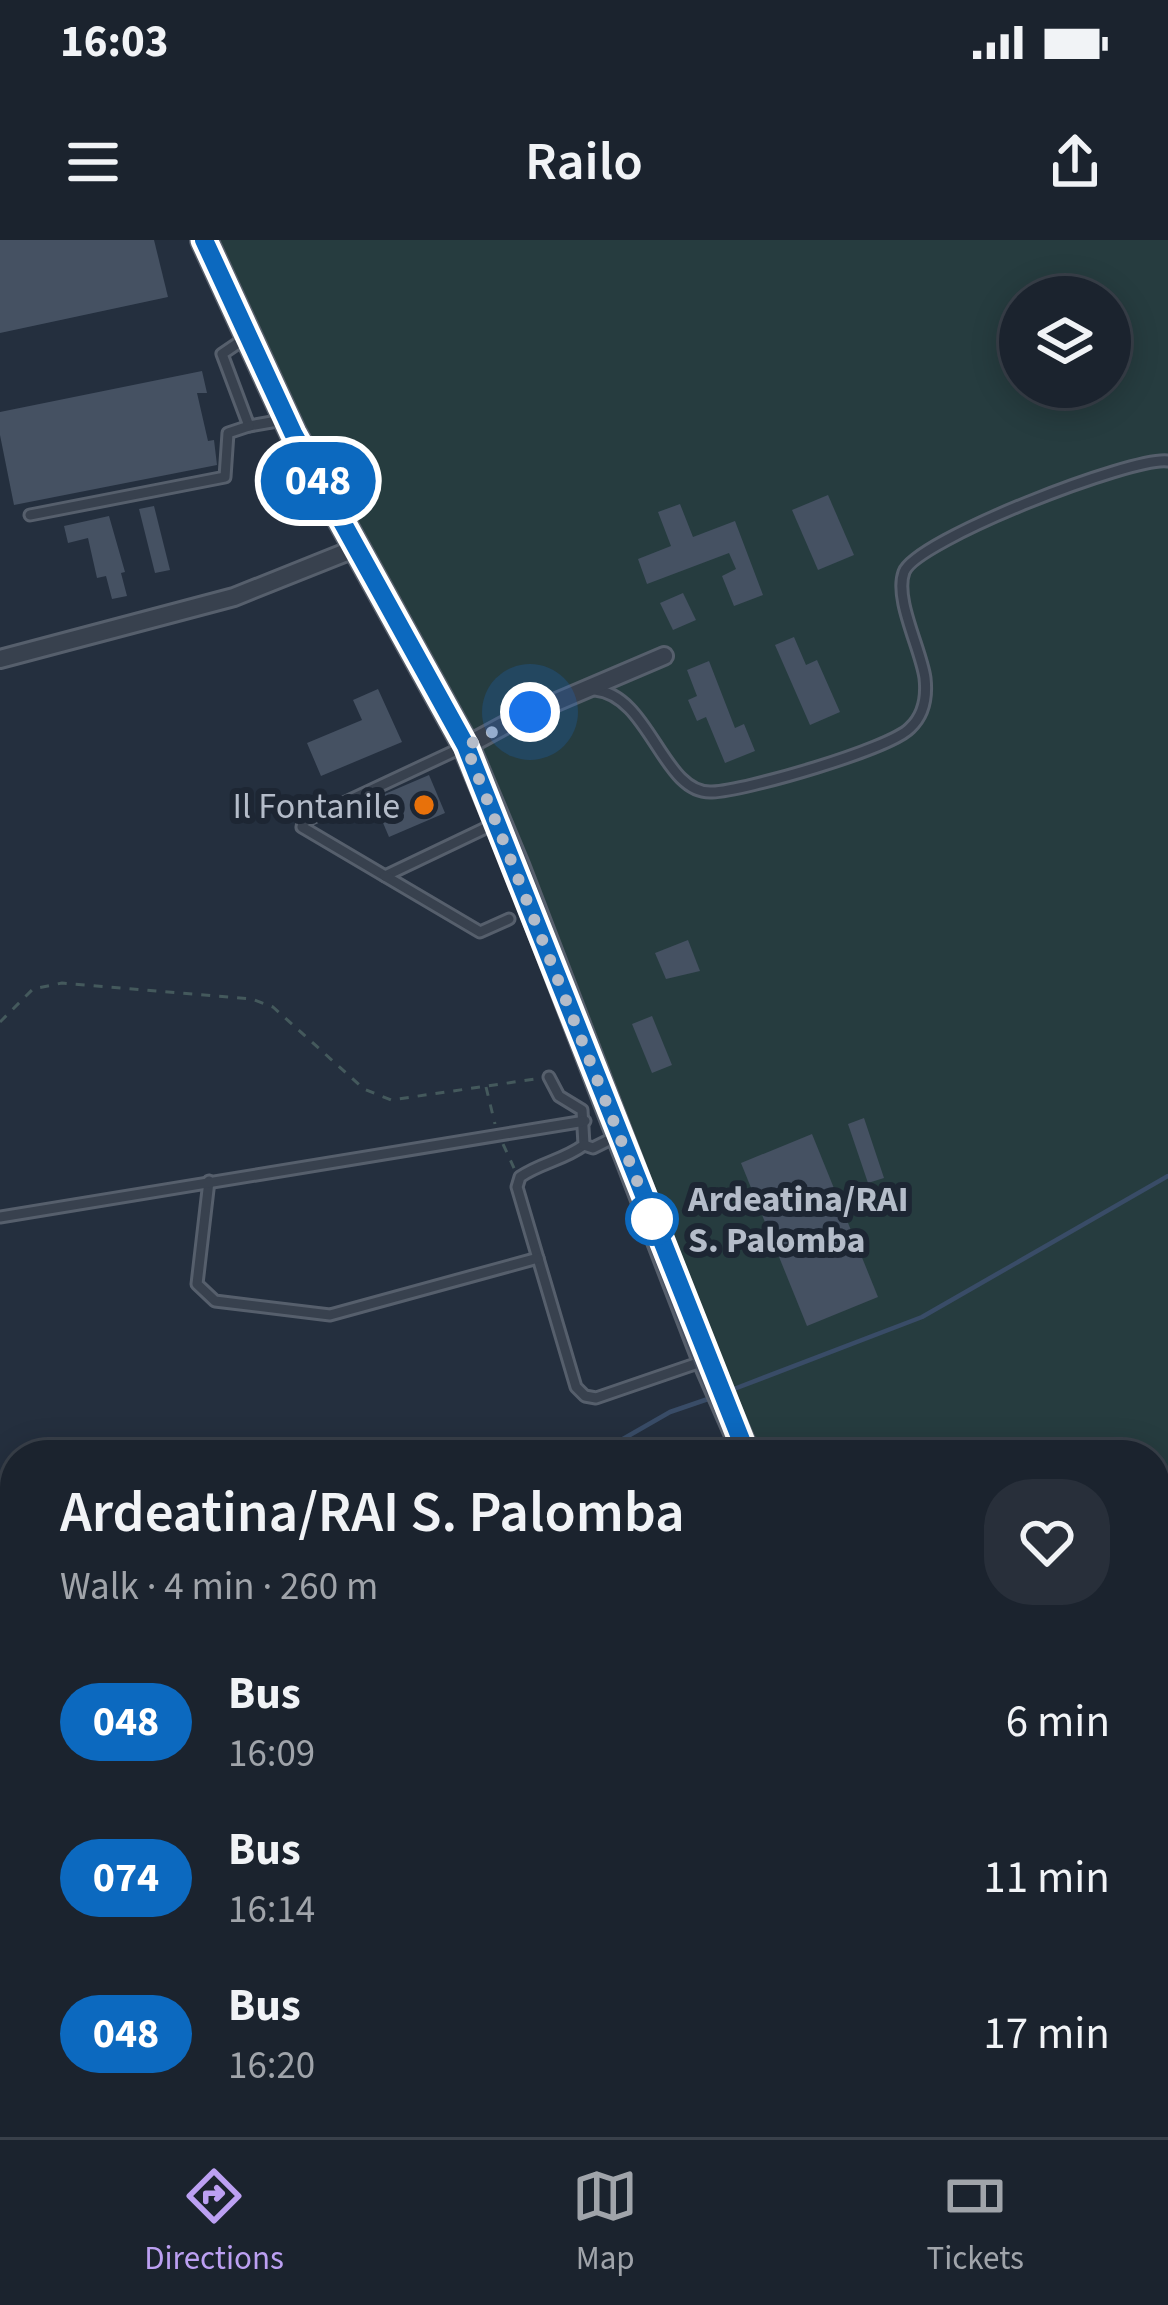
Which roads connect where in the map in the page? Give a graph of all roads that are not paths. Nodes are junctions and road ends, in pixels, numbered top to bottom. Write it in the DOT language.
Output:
graph roads {
  1 [pos="204,240"];
  2 [pos="248,336"];
  3 [pos="286,419"];
  4 [pos="249,426"];
  5 [pos="1168,461"];
  6 [pos="30,515"];
  7 [pos="354,548"];
  8 [pos="664,656"];
  9 [pos="0,659"];
  10 [pos="585,690"];
  11 [pos="466,746"];
  12 [pos="498,822"];
  13 [pos="385,876"];
  14 [pos="509,919"];
  15 [pos="550,1077"];
  16 [pos="585,1121"];
  17 [pos="620,1135"];
  18 [pos="584,1145"];
  19 [pos="208,1181"];
  20 [pos="0,1217"];
  21 [pos="538,1258"];
  22 [pos="706,1360"];
  23 [pos="741,1440"];
  1 -- 2 [label="main road"];
  2 -- 3 [label="main road"];
  2 -- 4 [label="lane"];
  3 -- 4 [label="lane"];
  3 -- 7 [label="main road"];
  4 -- 6 [label="lane"];
  5 -- 10 [label="lane"];
  7 -- 9 [label="street"];
  7 -- 11 [label="main road"];
  8 -- 10 [label="street"];
  10 -- 11 [label="street"];
  11 -- 12 [label="main road"];
  11 -- 13 [label="lane"];
  12 -- 13 [label="lane"];
  12 -- 17 [label="main road"];
  13 -- 14 [label="lane"];
  15 -- 16 [label="lane"];
  16 -- 18 [label="lane"];
  16 -- 19 [label="lane"];
  17 -- 18 [label="lane"];
  17 -- 22 [label="main road"];
  18 -- 21 [label="lane"];
  19 -- 20 [label="lane"];
  19 -- 21 [label="lane"];
  21 -- 22 [label="lane"];
  22 -- 23 [label="main road"];
}
